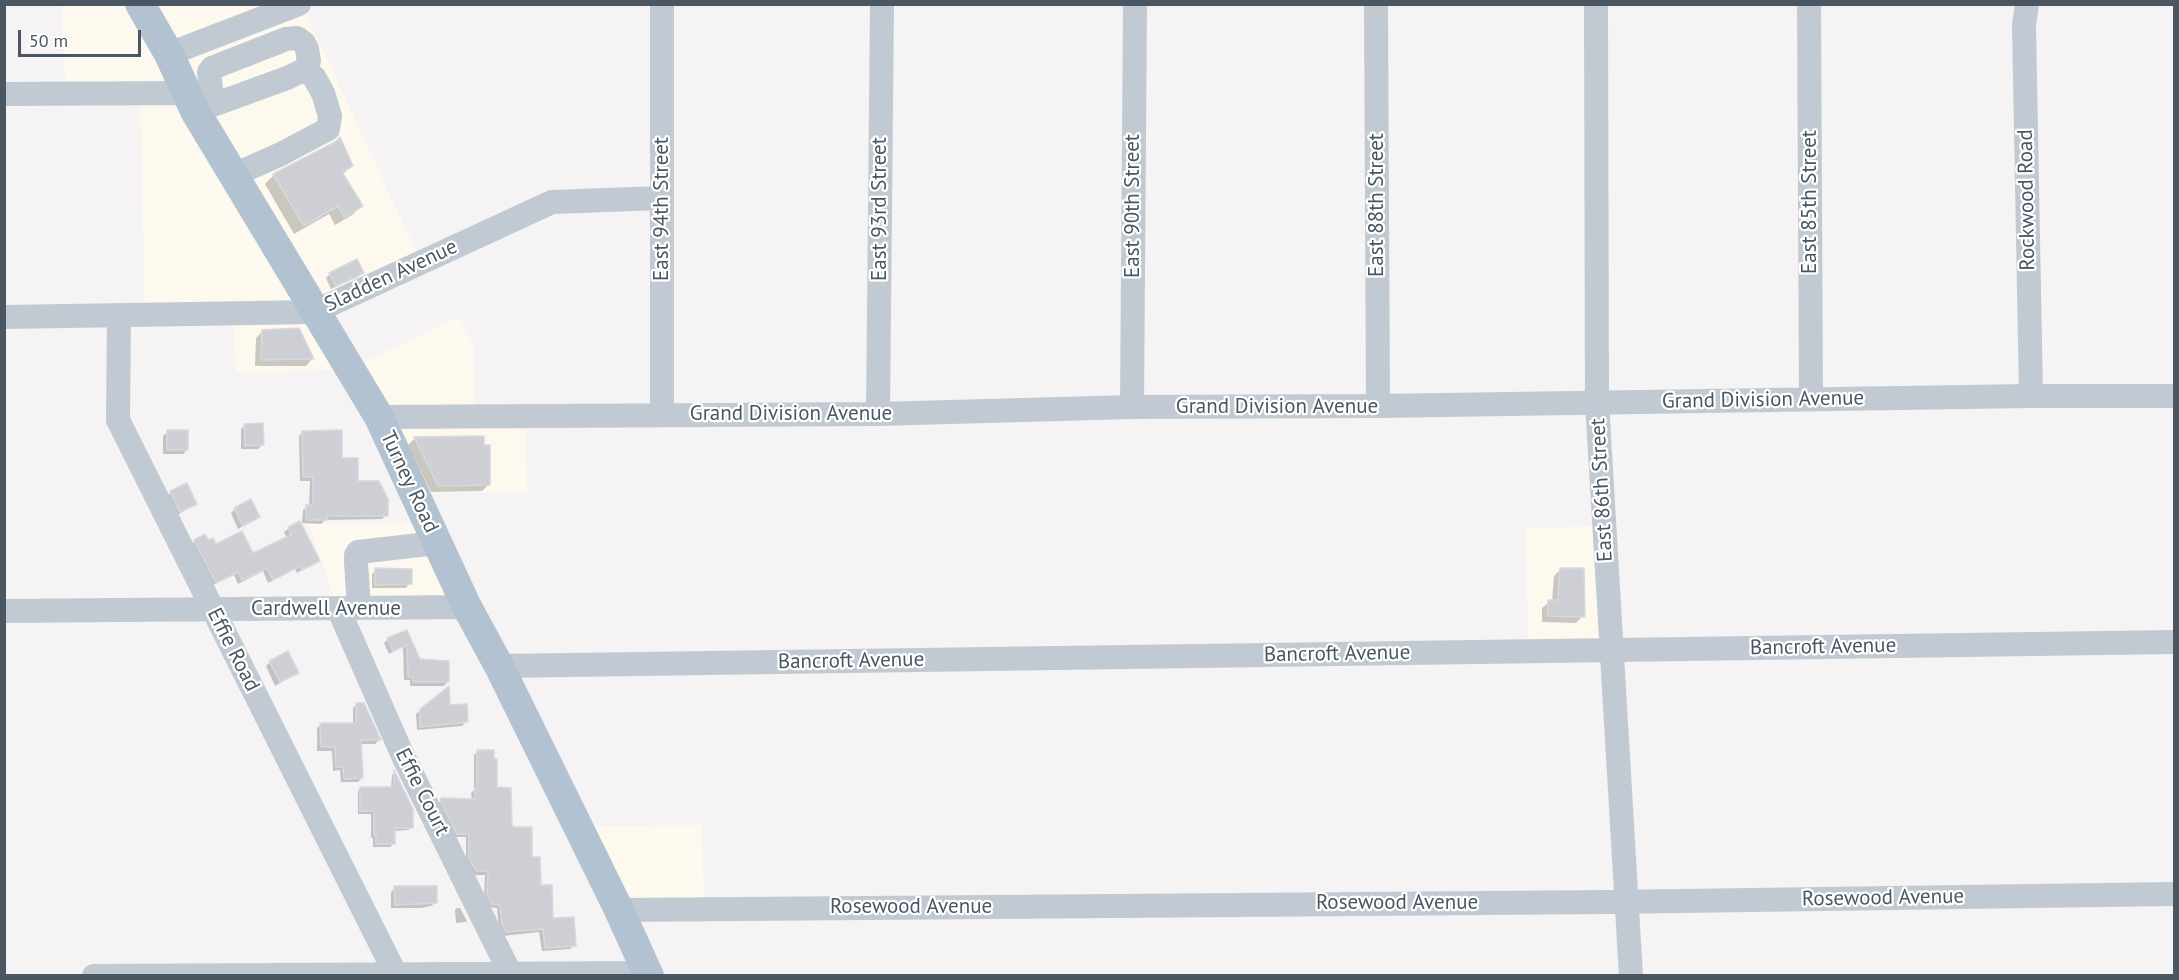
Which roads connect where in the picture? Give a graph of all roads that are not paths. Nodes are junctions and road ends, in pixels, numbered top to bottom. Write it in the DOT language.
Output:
graph roads {
  1 [pos="140,4"];
  2 [pos="662,4"];
  3 [pos="882,4"];
  4 [pos="1135,4"];
  5 [pos="1376,4"];
  6 [pos="1596,4"];
  7 [pos="1809,4"];
  8 [pos="2026,4"];
  9 [pos="292,7"];
  10 [pos="297,38"];
  11 [pos="169,54"];
  12 [pos="304,70"];
  13 [pos="4,94"];
  14 [pos="198,103"];
  15 [pos="234,176"];
  16 [pos="662,198"];
  17 [pos="314,312"];
  18 [pos="119,316"];
  19 [pos="4,317"];
  20 [pos="2031,396"];
  21 [pos="2175,396"];
  22 [pos="1811,399"];
  23 [pos="1597,402"];
  24 [pos="1378,406"];
  25 [pos="1132,407"];
  26 [pos="662,414"];
  27 [pos="878,414"];
  28 [pos="379,417"];
  29 [pos="437,543"];
  30 [pos="467,607"];
  31 [pos="349,608"];
  32 [pos="213,609"];
  33 [pos="4,610"];
  34 [pos="2175,642"];
  35 [pos="1611,650"];
  36 [pos="499,666"];
  37 [pos="2175,894"];
  38 [pos="1626,901"];
  39 [pos="619,910"];
  40 [pos="510,973"];
  41 [pos="388,974"];
  42 [pos="611,974"];
  43 [pos="648,974"];
  44 [pos="94,975"];
  45 [pos="1631,975"];
  1 -- 11 [label="main road, Turney Road"];
  2 -- 16 [label="street, East 94th Street"];
  3 -- 27 [label="street, East 93rd Street"];
  4 -- 25 [label="street, East 90th Street"];
  5 -- 24 [label="street, East 88th Street"];
  6 -- 23 [label="street, East 86th Street"];
  7 -- 22 [label="street, East 85th Street"];
  8 -- 20 [label="street, Rockwood Road"];
  9 -- 10 [label="street"];
  9 -- 11 [label="street"];
  10 -- 12 [label="street"];
  10 -- 14 [label="street"];
  11 -- 14 [label="main road, Turney Road"];
  12 -- 14 [label="street"];
  12 -- 15 [label="street"];
  13 -- 14 [label="street"];
  14 -- 15 [label="main road, Turney Road"];
  15 -- 17 [label="main road, Turney Road"];
  16 -- 17 [label="street, Sladden Avenue"];
  16 -- 26 [label="street, East 94th Street"];
  17 -- 18 [label="street, Sladden Avenue"];
  17 -- 28 [label="main road, Turney Road"];
  18 -- 19 [label="street, Sladden Avenue"];
  18 -- 32 [label="street, Effie Road"];
  20 -- 21 [label="street, Grand Division Avenue"];
  20 -- 22 [label="street, Grand Division Avenue"];
  22 -- 23 [label="street, Grand Division Avenue"];
  23 -- 24 [label="street, Grand Division Avenue"];
  23 -- 35 [label="street, East 86th Street"];
  24 -- 25 [label="street, Grand Division Avenue"];
  25 -- 27 [label="street, Grand Division Avenue"];
  26 -- 27 [label="street, Grand Division Avenue"];
  26 -- 28 [label="street, Grand Division Avenue"];
  28 -- 29 [label="main road, Turney Road"];
  29 -- 30 [label="main road, Turney Road"];
  29 -- 31 [label="street, Effie Court"];
  30 -- 31 [label="street, Cardwell Avenue"];
  30 -- 36 [label="main road, Turney Road"];
  31 -- 32 [label="street, Cardwell Avenue"];
  31 -- 40 [label="street, Effie Court"];
  32 -- 33 [label="street, Cardwell Avenue"];
  32 -- 41 [label="street, Effie Road"];
  34 -- 35 [label="street, Bancroft Avenue"];
  35 -- 36 [label="street, Bancroft Avenue"];
  35 -- 38 [label="street, East 86th Street"];
  36 -- 39 [label="main road, Turney Road"];
  37 -- 38 [label="street, Rosewood Avenue"];
  38 -- 39 [label="street, Rosewood Avenue"];
  38 -- 45 [label="street, East 86th Street"];
  39 -- 43 [label="main road, Turney Road"];
  40 -- 41 [label="street"];
  40 -- 42 [label="street"];
  41 -- 44 [label="street"];
  42 -- 43 [label="street"];
}
